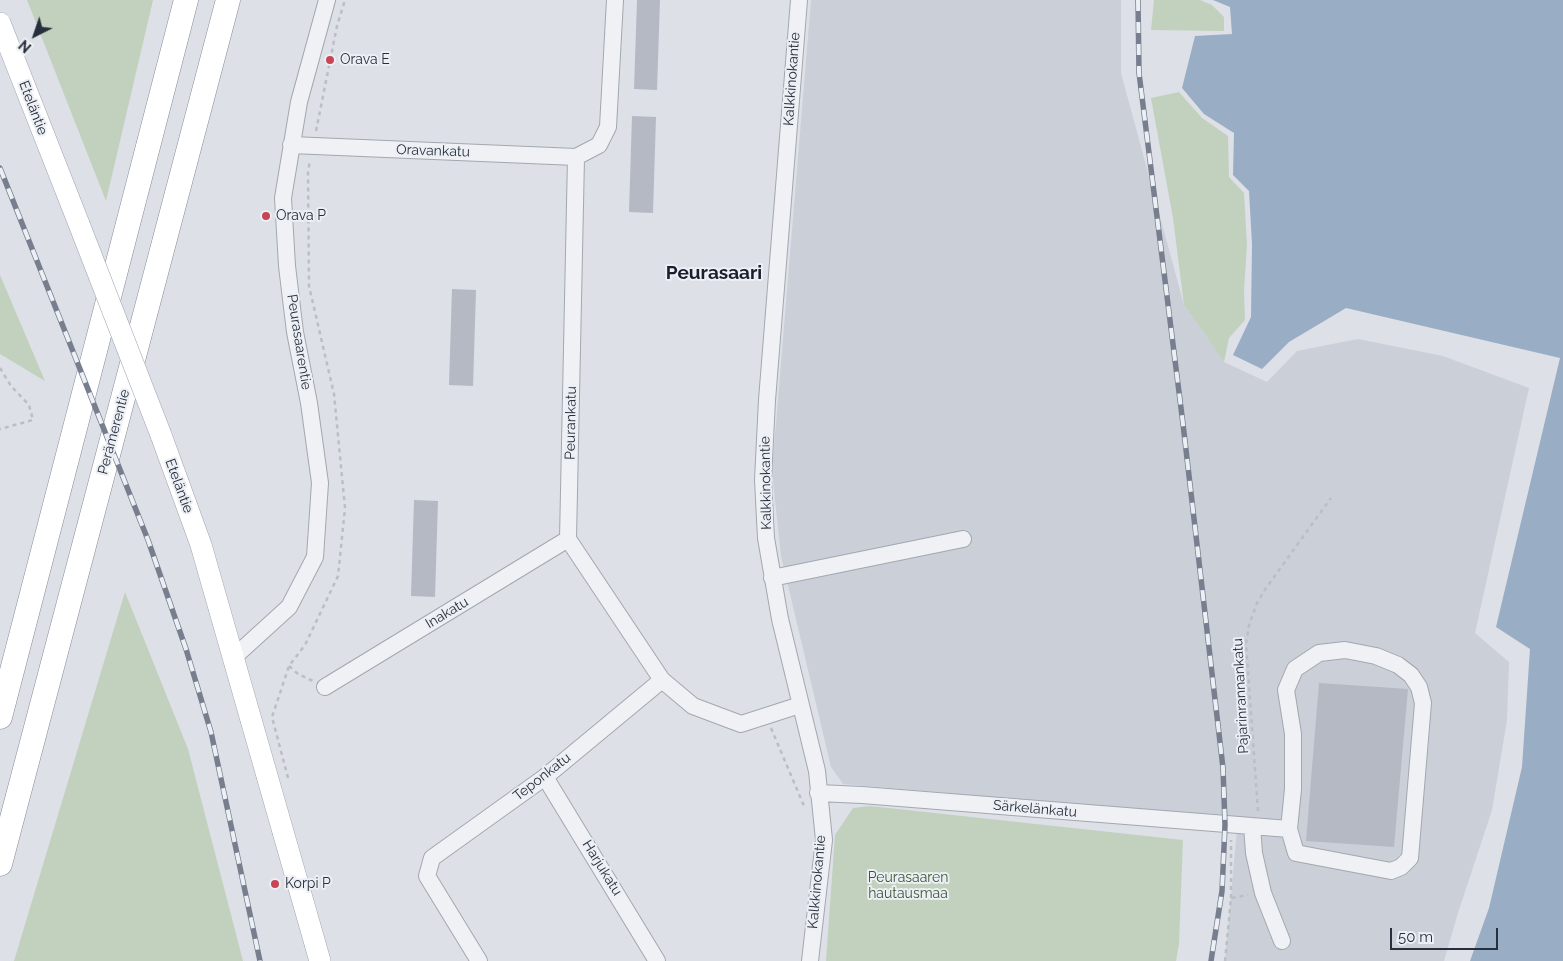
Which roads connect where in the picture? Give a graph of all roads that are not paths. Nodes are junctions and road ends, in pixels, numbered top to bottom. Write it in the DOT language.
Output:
graph roads {
  1 [pos="186,0"];
  2 [pos="228,0"];
  3 [pos="328,0"];
  4 [pos="615,0"];
  5 [pos="799,0"];
  6 [pos="0,23"];
  7 [pos="291,146"];
  8 [pos="576,157"];
  9 [pos="568,539"];
  10 [pos="963,539"];
  11 [pos="772,578"];
  12 [pos="234,657"];
  13 [pos="662,680"];
  14 [pos="325,687"];
  15 [pos="800,705"];
  16 [pos="0,717"];
  17 [pos="545,777"];
  18 [pos="818,794"];
  19 [pos="1255,827"];
  20 [pos="1289,829"];
  21 [pos="0,864"];
  22 [pos="1282,940"];
  23 [pos="320,961"];
  24 [pos="479,961"];
  25 [pos="657,961"];
  26 [pos="810,961"];
  1 -- 16 [label="highway"];
  2 -- 21 [label="highway, Perämerentie"];
  3 -- 7 [label="street, Peurasaarentie"];
  4 -- 8 [label="street"];
  5 -- 11 [label="street, Kalkkinokantie"];
  6 -- 12 [label="main road, Eteläntie, bridge"];
  7 -- 8 [label="street, Oravankatu"];
  7 -- 12 [label="street, Peurasaarentie"];
  8 -- 9 [label="street, Peurankatu"];
  9 -- 13 [label="street"];
  9 -- 14 [label="street, Inakatu"];
  10 -- 11 [label="street"];
  11 -- 15 [label="street, Kalkkinokantie"];
  12 -- 23 [label="main road, Eteläntie"];
  13 -- 15 [label="street"];
  13 -- 17 [label="street, Teponkatu"];
  15 -- 18 [label="street, Kalkkinokantie"];
  17 -- 24 [label="street, Teponkatu"];
  17 -- 25 [label="street, Harjukatu"];
  18 -- 19 [label="street, Särkelänkatu"];
  18 -- 26 [label="street, Kalkkinokantie"];
  19 -- 20 [label="street, Särkelänkatu"];
  19 -- 22 [label="street"];
  20 -- 20 [label="street"];
}
